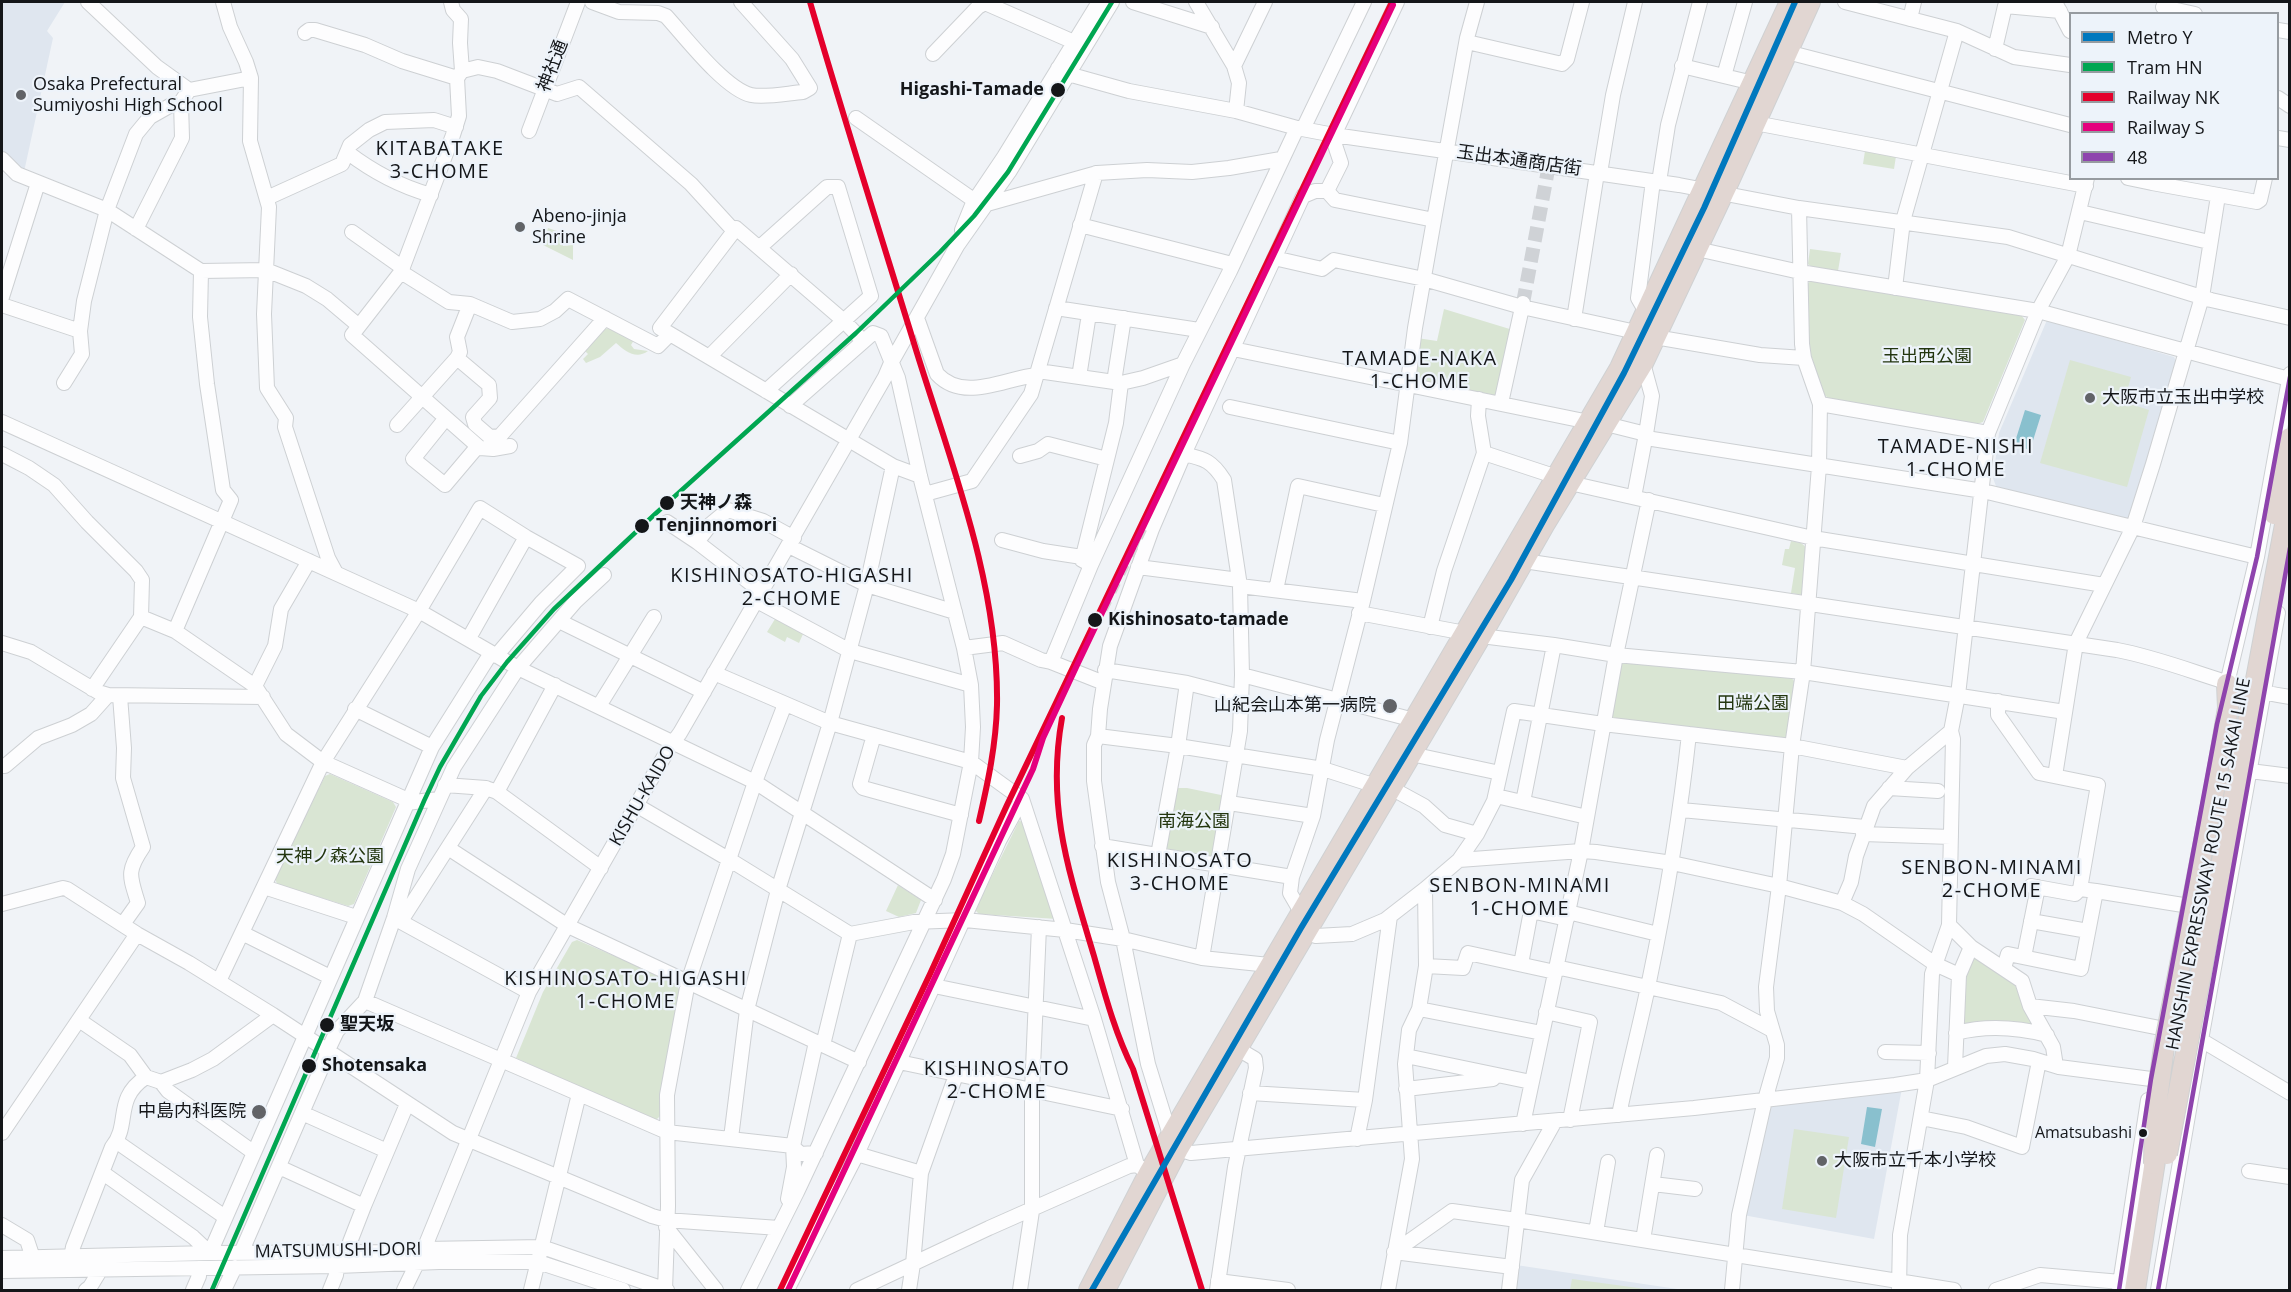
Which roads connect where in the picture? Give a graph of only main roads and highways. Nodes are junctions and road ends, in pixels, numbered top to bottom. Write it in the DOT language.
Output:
graph roads {
  1 [pos="1790,2"];
  2 [pos="1810,2"];
  3 [pos="1597,423"];
  4 [pos="2289,438"];
  5 [pos="1563,480"];
  6 [pos="2289,498"];
  7 [pos="1473,635"];
  8 [pos="2227,684"];
  9 [pos="1384,787"];
  10 [pos="1174,1142"];
  11 [pos="2154,1164"];
  12 [pos="2125,1288"];
  13 [pos="1089,1290"];
  14 [pos="1106,1290"];
  15 [pos="2145,1290"];
  1 -- 3 [label="highway"];
  2 -- 3 [label="highway"];
  3 -- 5 [label="highway"];
  4 -- 11 [label="highway, HANSHIN EXPRESSWAY ROUTE 15 SAKAI LINE, bridge"];
  5 -- 7 [label="highway"];
  5 -- 7 [label="highway"];
  6 -- 15 [label="highway, HANSHIN EXPRESSWAY ROUTE 15 SAKAI LINE, bridge"];
  7 -- 9 [label="highway"];
  7 -- 9 [label="highway"];
  8 -- 11 [label="highway, bridge"];
  9 -- 10 [label="highway"];
  9 -- 10 [label="highway"];
  10 -- 13 [label="highway"];
  10 -- 14 [label="highway"];
  11 -- 12 [label="highway, HANSHIN EXPRESSWAY ROUTE 15 SAKAI LINE"];
}
